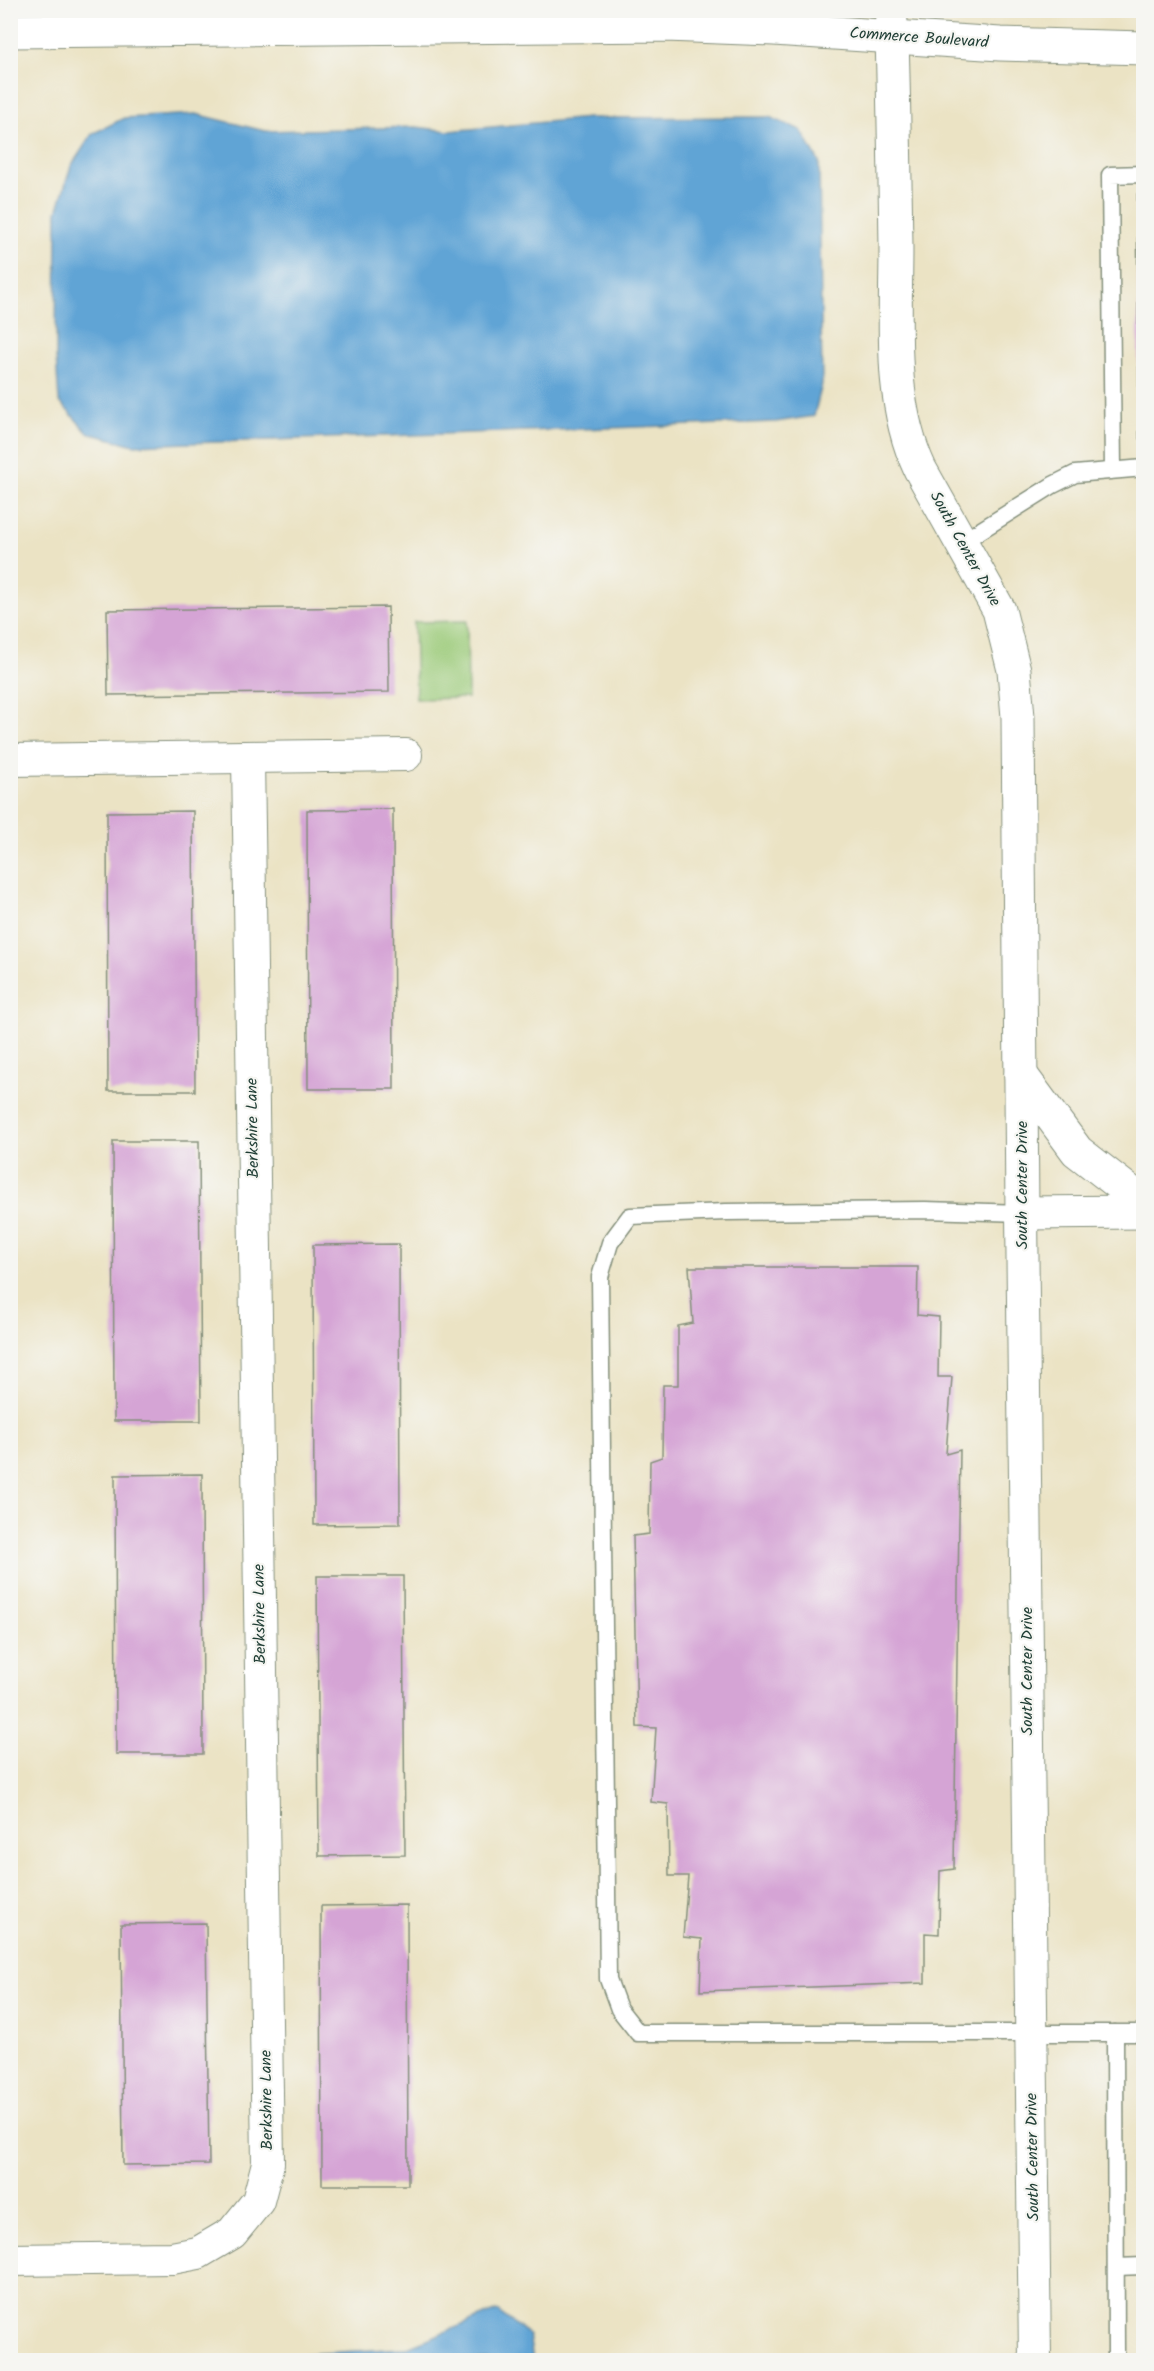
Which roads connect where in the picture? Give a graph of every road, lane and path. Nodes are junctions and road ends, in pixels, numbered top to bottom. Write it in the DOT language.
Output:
graph roads {
  1 [pos="891,24"];
  2 [pos="10,31"];
  3 [pos="1143,48"];
  4 [pos="1143,174"];
  5 [pos="1143,468"];
  6 [pos="1113,470"];
  7 [pos="962,542"];
  8 [pos="405,755"];
  9 [pos="248,757"];
  10 [pos="10,760"];
  11 [pos="1021,1075"];
  12 [pos="1143,1203"];
  13 [pos="1143,1212"];
  14 [pos="1022,1213"];
  15 [pos="1031,2033"];
  16 [pos="1115,2033"];
  17 [pos="1143,2033"];
  18 [pos="10,2260"];
  19 [pos="1143,2266"];
  20 [pos="1116,2267"];
  21 [pos="1035,2361"];
  22 [pos="1116,2361"];
  1 -- 2 [label="street, Commerce Boulevard"];
  1 -- 3 [label="street, Commerce Boulevard"];
  1 -- 7 [label="street, South Center Drive"];
  4 -- 6 [label="lane"];
  5 -- 6 [label="lane"];
  6 -- 7 [label="lane"];
  7 -- 11 [label="street, South Center Drive"];
  8 -- 9 [label="street"];
  9 -- 10 [label="street"];
  9 -- 18 [label="street, Berkshire Lane"];
  11 -- 12 [label="street"];
  11 -- 14 [label="street, South Center Drive"];
  13 -- 14 [label="street"];
  14 -- 15 [label="street, South Center Drive"];
  14 -- 15 [label="lane"];
  15 -- 16 [label="lane"];
  15 -- 21 [label="street, South Center Drive"];
  16 -- 17 [label="lane"];
  16 -- 20 [label="lane"];
  19 -- 20 [label="lane"];
  20 -- 22 [label="lane"];
}
